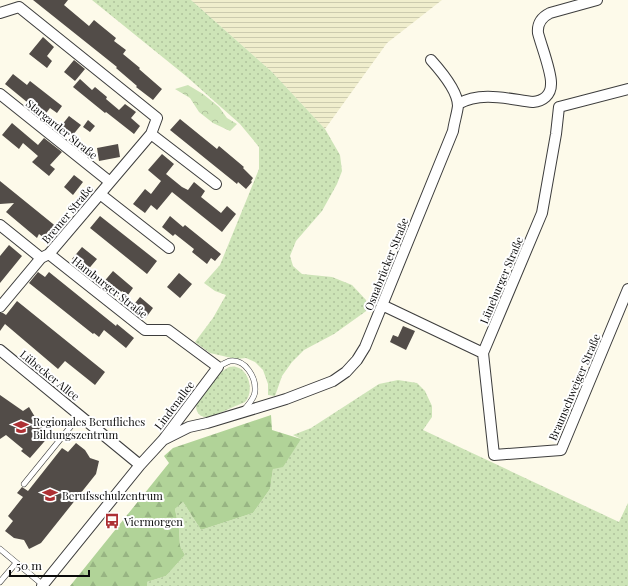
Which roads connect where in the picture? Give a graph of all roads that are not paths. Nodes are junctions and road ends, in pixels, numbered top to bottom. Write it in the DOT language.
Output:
graph roads {
  1 [pos="597,0"];
  2 [pos="0,13"];
  3 [pos="431,60"];
  4 [pos="628,89"];
  5 [pos="0,94"];
  6 [pos="548,96"];
  7 [pos="458,104"];
  8 [pos="559,107"];
  9 [pos="151,134"];
  10 [pos="110,182"];
  11 [pos="216,184"];
  12 [pos="100,194"];
  13 [pos="0,225"];
  14 [pos="169,248"];
  15 [pos="45,256"];
  16 [pos="628,289"];
  17 [pos="382,306"];
  18 [pos="0,307"];
  19 [pos="0,350"];
  20 [pos="483,353"];
  21 [pos="218,367"];
  22 [pos="242,413"];
  23 [pos="80,415"];
  24 [pos="163,440"];
  25 [pos="140,465"];
  26 [pos="24,484"];
  27 [pos="0,549"];
  28 [pos="16,563"];
  29 [pos="0,582"];
  30 [pos="42,586"];
  1 -- 6 [label="street"];
  2 -- 9 [label="street, Bremer Straße"];
  3 -- 7 [label="street"];
  4 -- 8 [label="street"];
  5 -- 10 [label="street, Stargarder Straße"];
  6 -- 7 [label="street"];
  6 -- 8 [label="street"];
  7 -- 17 [label="street, Osnabrücker Straße"];
  8 -- 20 [label="street, Lüneburger Straße"];
  9 -- 10 [label="street, Bremer Straße"];
  9 -- 11 [label="street"];
  10 -- 12 [label="street, Bremer Straße"];
  12 -- 14 [label="street"];
  12 -- 15 [label="street, Bremer Straße"];
  13 -- 15 [label="street, Hamburger Straße"];
  15 -- 18 [label="street, Bremer Straße"];
  15 -- 21 [label="street, Hamburger Straße"];
  16 -- 20 [label="street, Braunschweiger Straße"];
  17 -- 20 [label="street"];
  17 -- 22 [label="street, Osnabrücker Straße"];
  19 -- 23 [label="street, Lübecker Allee"];
  21 -- 22 [label="lane"];
  21 -- 24 [label="street, Lindenallee"];
  22 -- 24 [label="street, Osnabrücker Straße"];
  23 -- 25 [label="street, Lübecker Allee"];
  23 -- 26 [label="lane"];
  24 -- 25 [label="street, Lindenallee"];
  25 -- 30 [label="street, Lindenallee"];
  27 -- 28 [label="lane"];
  28 -- 29 [label="lane"];
  28 -- 30 [label="lane"];
}
